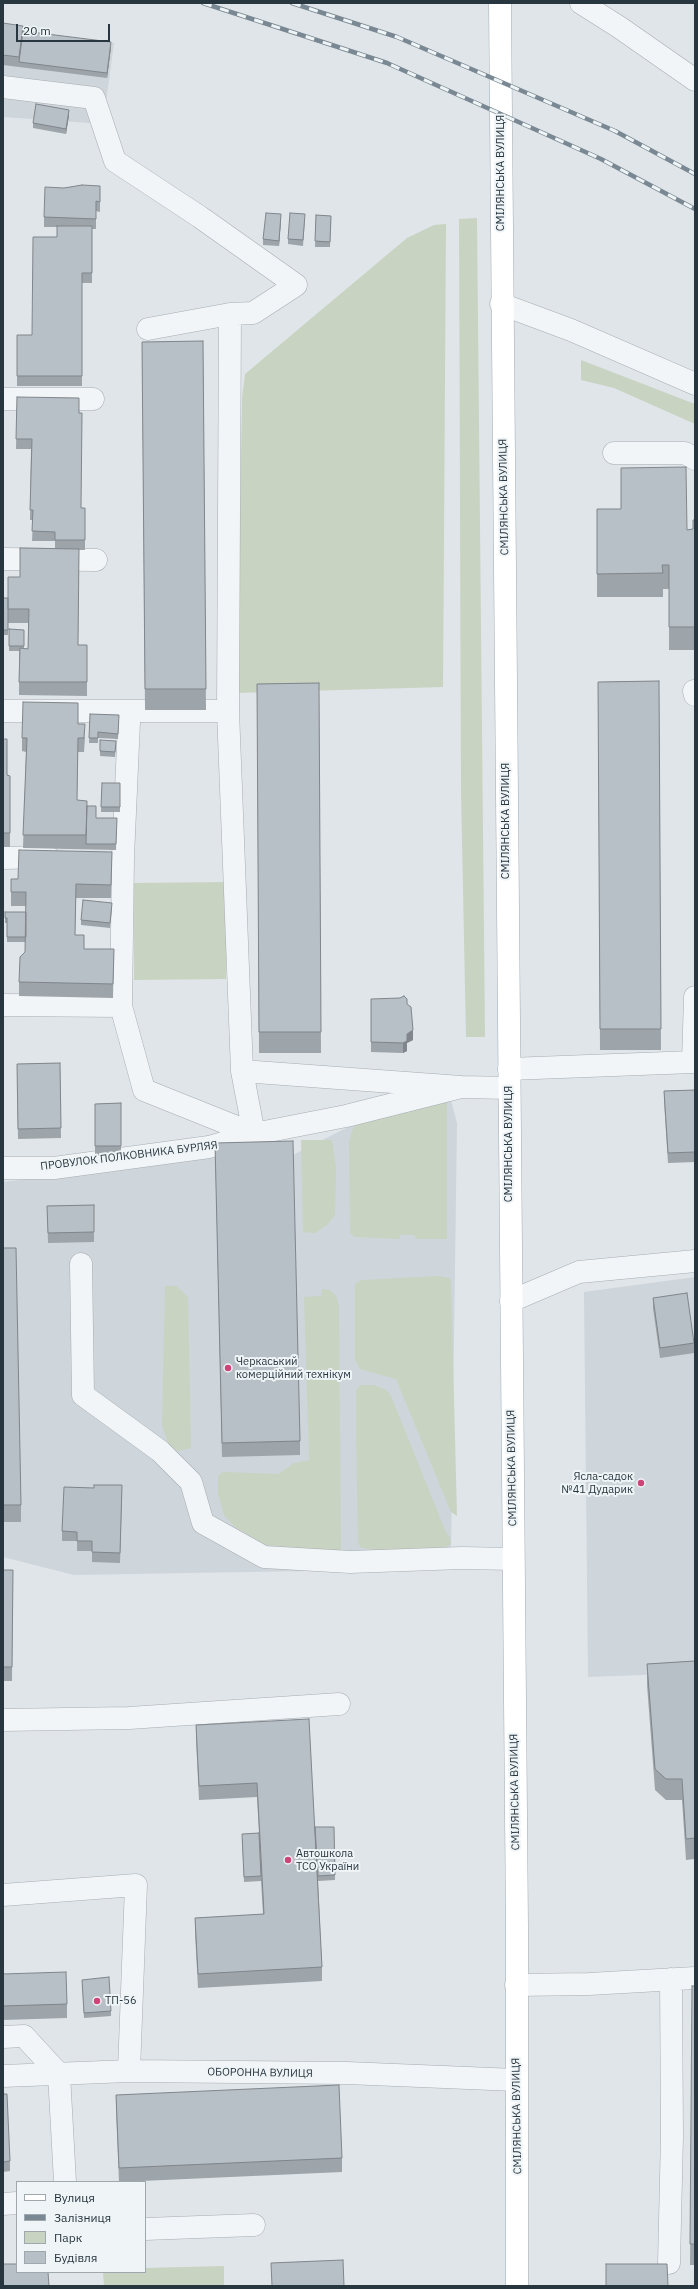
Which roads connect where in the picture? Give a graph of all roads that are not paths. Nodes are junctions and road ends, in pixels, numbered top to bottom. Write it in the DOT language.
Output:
graph roads {
  1 [pos="500,3"];
  2 [pos="580,3"];
  3 [pos="695,80"];
  4 [pos="3,87"];
  5 [pos="501,304"];
  6 [pos="230,314"];
  7 [pos="148,329"];
  8 [pos="695,384"];
  9 [pos="3,399"];
  10 [pos="93,399"];
  11 [pos="614,453"];
  12 [pos="695,459"];
  13 [pos="3,558"];
  14 [pos="96,560"];
  15 [pos="3,711"];
  16 [pos="228,711"];
  17 [pos="107,712"];
  18 [pos="3,858"];
  19 [pos="71,858"];
  20 [pos="101,858"];
  21 [pos="123,858"];
  22 [pos="695,997"];
  23 [pos="3,1005"];
  24 [pos="121,1006"];
  25 [pos="242,1071"];
  26 [pos="509,1079"];
  27 [pos="461,1087"];
  28 [pos="254,1134"];
  29 [pos="3,1168"];
  30 [pos="695,1261"];
  31 [pos="81,1264"];
  32 [pos="511,1301"];
  33 [pos="513,1559"];
  34 [pos="340,1704"];
  35 [pos="3,1705"];
  36 [pos="41,1719"];
  37 [pos="3,1720"];
  38 [pos="3,1895"];
  39 [pos="695,1978"];
  40 [pos="671,1979"];
  41 [pos="516,1985"];
  42 [pos="3,2037"];
  43 [pos="129,2071"];
  44 [pos="59,2074"];
  45 [pos="3,2076"];
  46 [pos="516,2080"];
  47 [pos="65,2181"];
  48 [pos="16,2203"];
  49 [pos="3,2204"];
  50 [pos="254,2225"];
  51 [pos="146,2229"];
  52 [pos="669,2263"];
  53 [pos="517,2286"];
  1 -- 5 [label="main road, СМІЛЯНСЬКА ВУЛИЦЯ"];
  2 -- 3 [label="street"];
  4 -- 6 [label="street"];
  5 -- 8 [label="street"];
  5 -- 26 [label="main road, СМІЛЯНСЬКА ВУЛИЦЯ"];
  6 -- 7 [label="street"];
  6 -- 16 [label="street"];
  9 -- 10 [label="street"];
  11 -- 12 [label="street"];
  13 -- 14 [label="street"];
  15 -- 17 [label="street"];
  16 -- 17 [label="street"];
  16 -- 25 [label="street"];
  17 -- 21 [label="street"];
  18 -- 19 [label="street"];
  20 -- 21 [label="street"];
  21 -- 24 [label="street"];
  22 -- 26 [label="street"];
  23 -- 24 [label="street"];
  24 -- 28 [label="street"];
  25 -- 27 [label="street"];
  25 -- 28 [label="street"];
  26 -- 27 [label="street"];
  26 -- 32 [label="main road, СМІЛЯНСЬКА ВУЛИЦЯ"];
  27 -- 28 [label="street, ПРОВУЛОК ПОЛКОВНИКА БУРЛЯЯ"];
  28 -- 29 [label="street, ПРОВУЛОК ПОЛКОВНИКА БУРЛЯЯ"];
  30 -- 32 [label="street"];
  31 -- 33 [label="street"];
  32 -- 33 [label="main road, СМІЛЯНСЬКА ВУЛИЦЯ"];
  33 -- 41 [label="main road, СМІЛЯНСЬКА ВУЛИЦЯ"];
  34 -- 36 [label="street"];
  35 -- 36 [label="street"];
  36 -- 37 [label="street"];
  38 -- 43 [label="street"];
  39 -- 40 [label="street"];
  40 -- 41 [label="street"];
  40 -- 52 [label="street"];
  41 -- 46 [label="main road, СМІЛЯНСЬКА ВУЛИЦЯ"];
  42 -- 44 [label="street"];
  43 -- 44 [label="street, ОБОРОННА ВУЛИЦЯ"];
  43 -- 46 [label="street, ОБОРОННА ВУЛИЦЯ"];
  44 -- 45 [label="street, ОБОРОННА ВУЛИЦЯ"];
  44 -- 47 [label="street"];
  46 -- 53 [label="main road, СМІЛЯНСЬКА ВУЛИЦЯ"];
  48 -- 49 [label="street"];
  50 -- 51 [label="street"];
}
